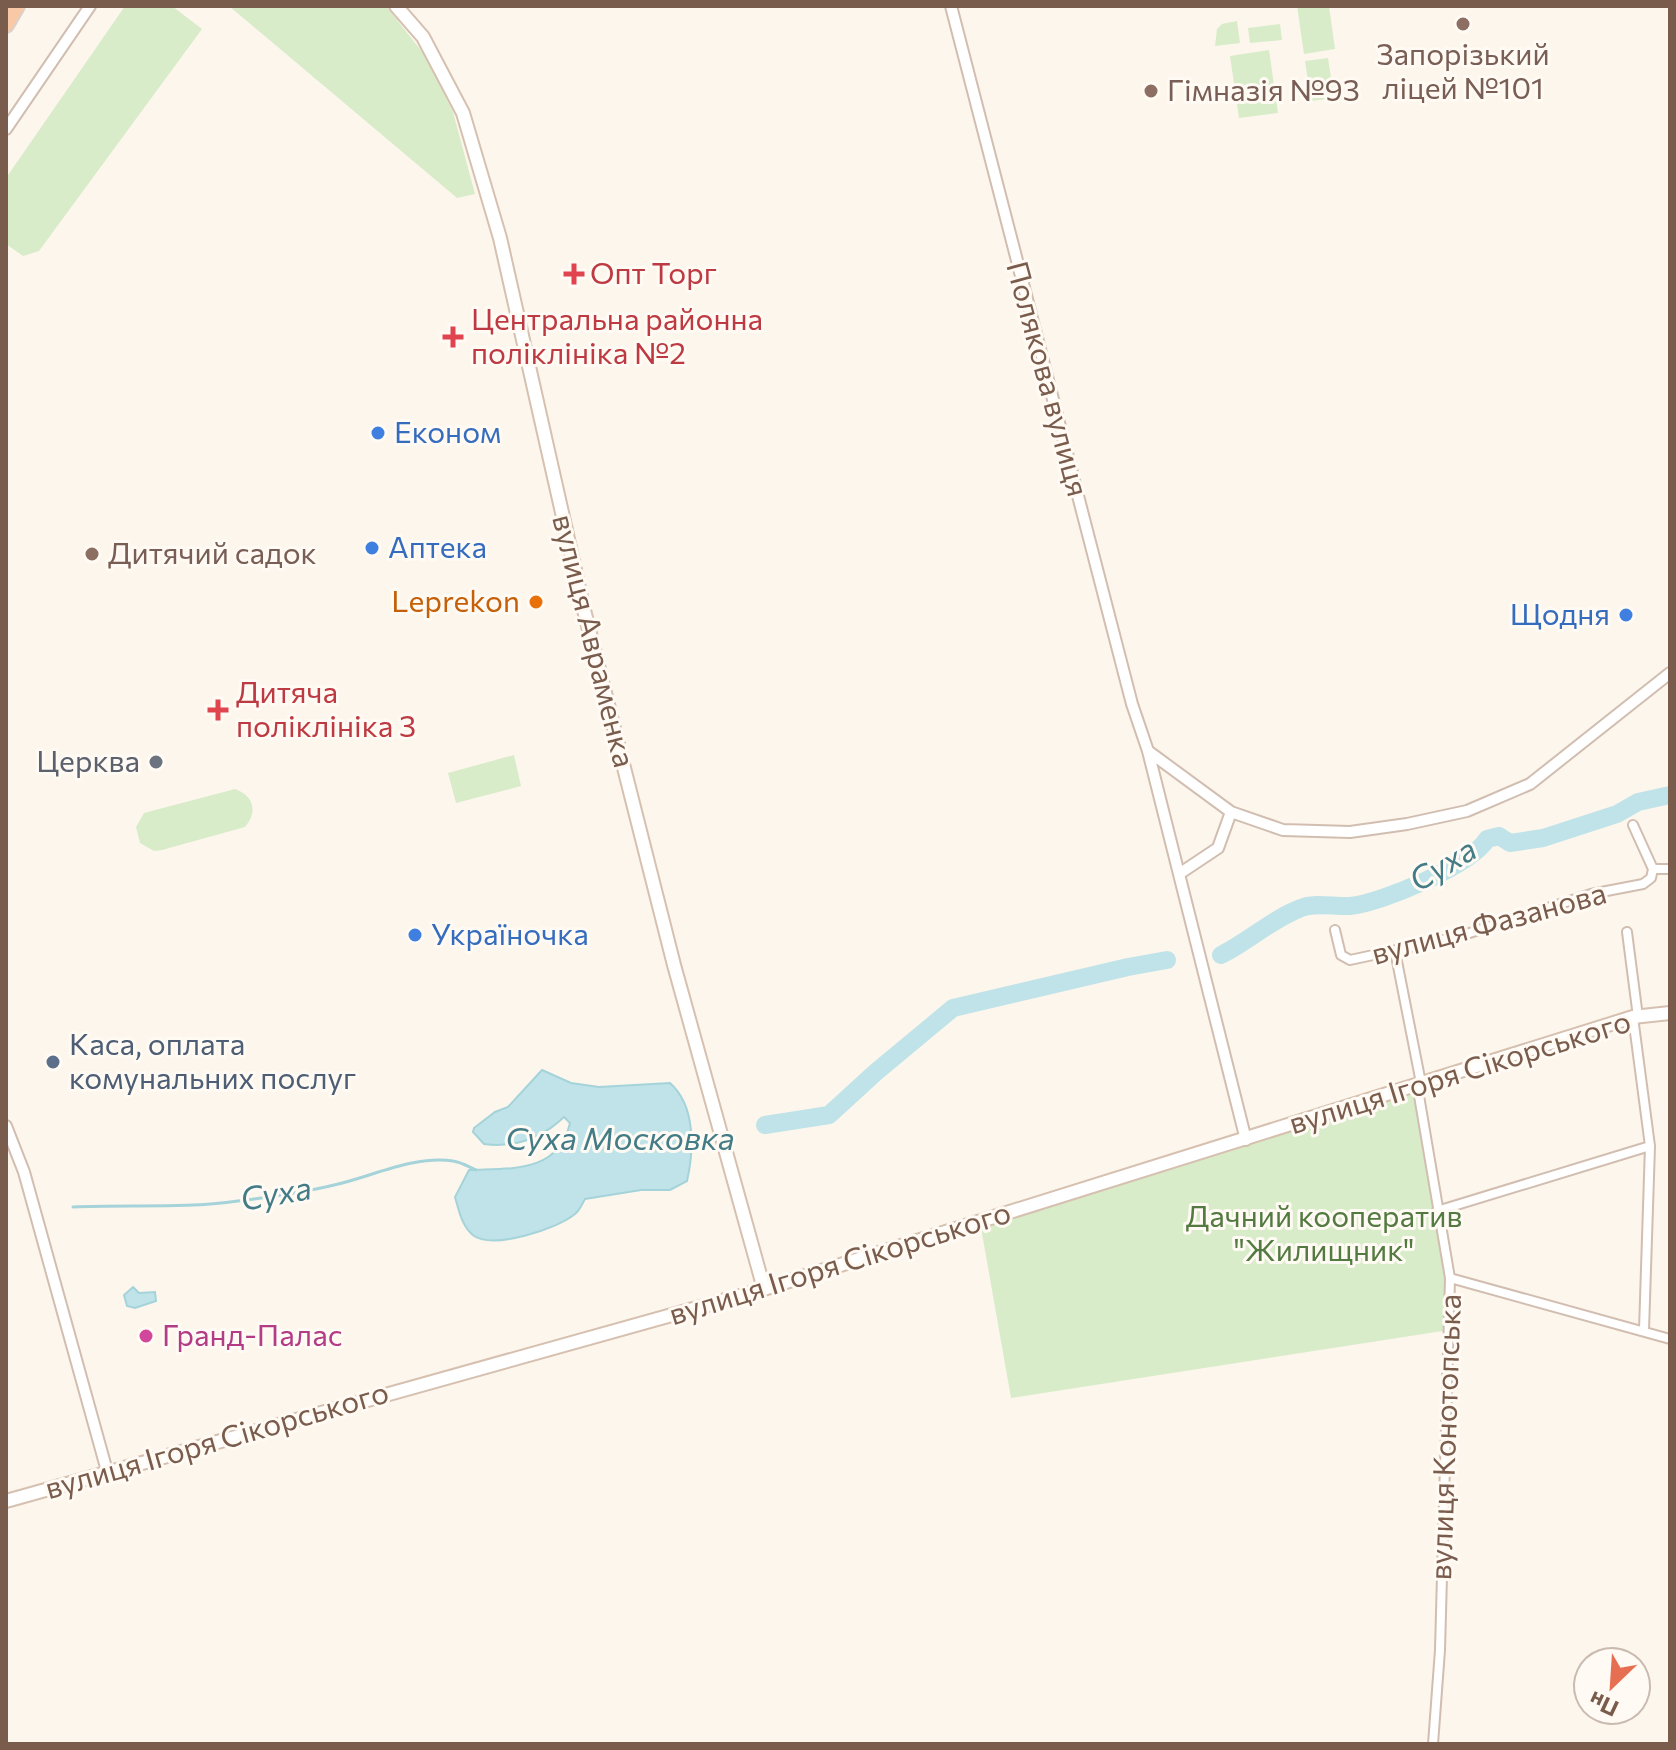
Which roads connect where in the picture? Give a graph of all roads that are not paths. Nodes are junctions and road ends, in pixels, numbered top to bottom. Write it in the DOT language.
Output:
graph roads {
  1 [pos="17,6"];
  2 [pos="90,6"];
  3 [pos="396,6"];
  4 [pos="951,6"];
  5 [pos="6,25"];
  6 [pos="6,129"];
  7 [pos="1670,673"];
  8 [pos="1148,751"];
  9 [pos="1231,812"];
  10 [pos="1633,825"];
  11 [pos="1653,869"];
  12 [pos="1670,869"];
  13 [pos="1179,874"];
  14 [pos="1335,930"];
  15 [pos="1627,932"];
  16 [pos="1395,951"];
  17 [pos="1670,1013"];
  18 [pos="1636,1017"];
  19 [pos="1419,1084"];
  20 [pos="6,1126"];
  21 [pos="1246,1140"];
  22 [pos="1650,1146"];
  23 [pos="19,1157"];
  24 [pos="6,1160"];
  25 [pos="1437,1211"];
  26 [pos="1450,1278"];
  27 [pos="764,1289"];
  28 [pos="1644,1330"];
  29 [pos="1670,1339"];
  30 [pos="107,1471"];
  31 [pos="6,1501"];
  32 [pos="1433,1744"];
  1 -- 5 [label="highway"];
  2 -- 6 [label="street"];
  3 -- 27 [label="main road, вулиця Авраменка"];
  4 -- 8 [label="street, Полякова вулиця"];
  7 -- 9 [label="street"];
  8 -- 9 [label="street"];
  8 -- 13 [label="street, Полякова вулиця"];
  9 -- 13 [label="street"];
  10 -- 11 [label="street"];
  11 -- 12 [label="street"];
  11 -- 16 [label="street, вулиця Фазанова"];
  13 -- 21 [label="street, Полякова вулиця"];
  14 -- 16 [label="street, вулиця Фазанова"];
  15 -- 18 [label="street"];
  16 -- 19 [label="street, вулиця Конотопська"];
  17 -- 18 [label="main road, вулиця Ігоря Сікорського"];
  18 -- 19 [label="main road, вулиця Ігоря Сікорського"];
  18 -- 22 [label="street"];
  19 -- 21 [label="main road, вулиця Ігоря Сікорського"];
  19 -- 25 [label="street, вулиця Конотопська"];
  20 -- 23 [label="street"];
  21 -- 27 [label="main road, вулиця Ігоря Сікорського"];
  22 -- 25 [label="street"];
  22 -- 28 [label="street"];
  23 -- 24 [label="street"];
  23 -- 30 [label="street"];
  25 -- 26 [label="street, вулиця Конотопська"];
  26 -- 28 [label="street"];
  26 -- 32 [label="street, вулиця Конотопська"];
  27 -- 30 [label="main road, вулиця Ігоря Сікорського"];
  28 -- 29 [label="street"];
  30 -- 31 [label="main road, вулиця Ігоря Сікорського"];
}
